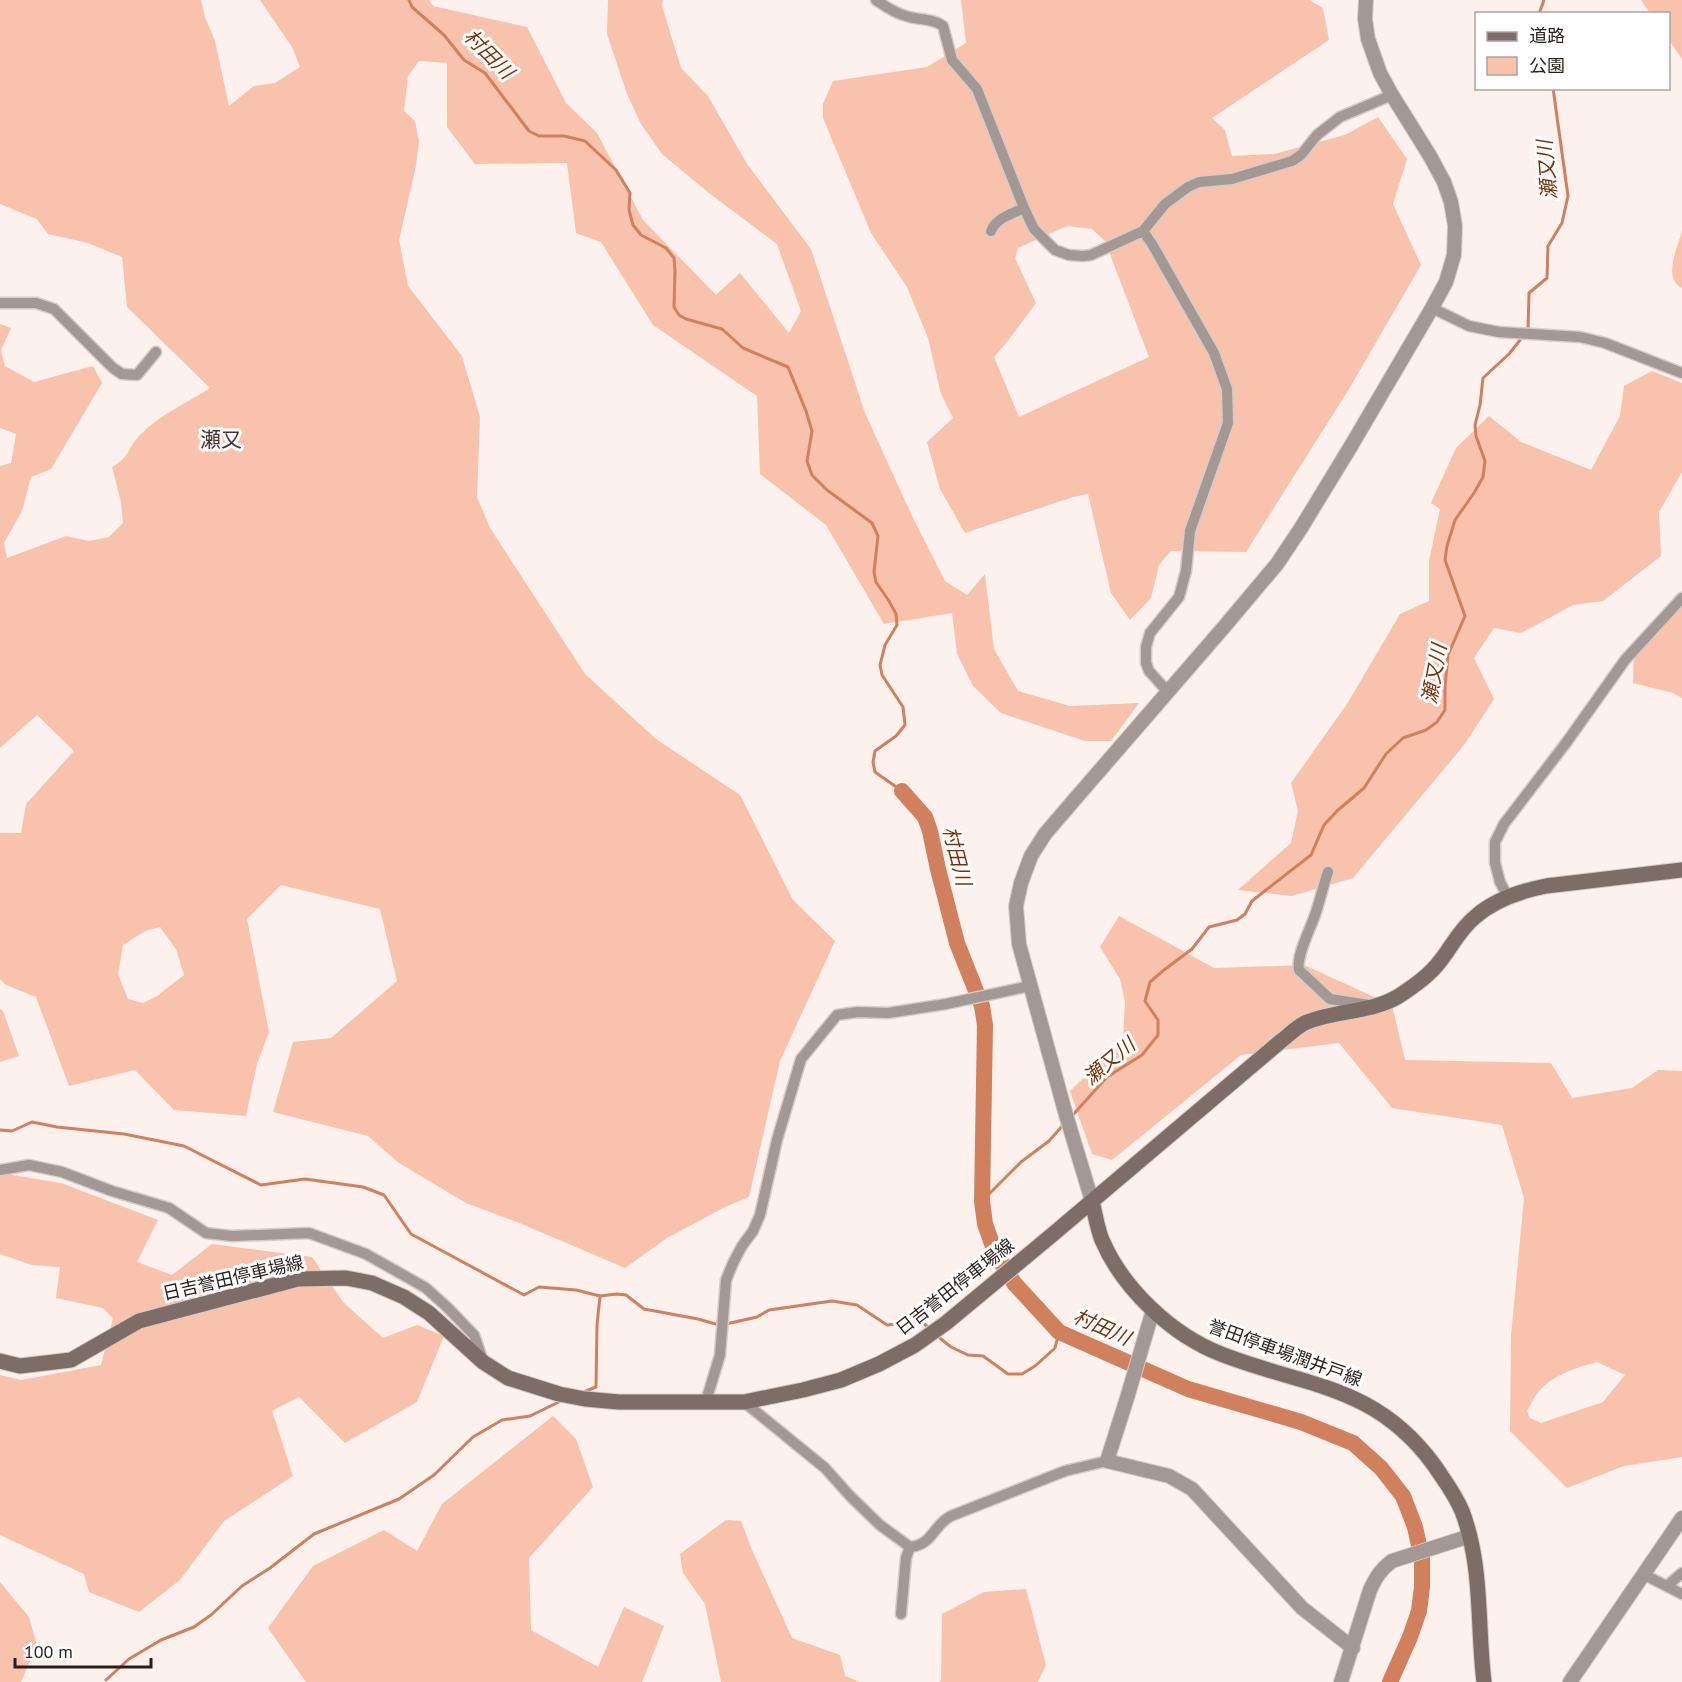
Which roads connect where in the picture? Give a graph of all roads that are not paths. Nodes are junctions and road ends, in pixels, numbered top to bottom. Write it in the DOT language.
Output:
graph roads {
  1 [pos="876,0"];
  2 [pos="1366,0"];
  3 [pos="1392,95"];
  4 [pos="1024,208"];
  5 [pos="991,231"];
  6 [pos="1143,231"];
  7 [pos="0,303"];
  8 [pos="1431,308"];
  9 [pos="156,352"];
  10 [pos="1682,373"];
  11 [pos="1682,598"];
  12 [pos="1167,691"];
  13 [pos="1682,870"];
  14 [pos="1328,872"];
  15 [pos="1508,897"];
  16 [pos="1030,986"];
  17 [pos="1376,1006"];
  18 [pos="0,1170"];
  19 [pos="1092,1201"];
  20 [pos="1153,1310"];
  21 [pos="0,1361"];
  22 [pos="483,1362"];
  23 [pos="706,1401"];
  24 [pos="744,1402"];
  25 [pos="1107,1461"];
  26 [pos="1682,1518"];
  27 [pos="1470,1536"];
  28 [pos="910,1547"];
  29 [pos="1682,1573"];
  30 [pos="1643,1574"];
  31 [pos="1667,1586"];
  32 [pos="1682,1594"];
  33 [pos="901,1614"];
  34 [pos="1353,1648"];
  35 [pos="1341,1682"];
  36 [pos="1484,1682"];
  37 [pos="1570,1682"];
  1 -- 4 [label="street"];
  2 -- 3 [label="street"];
  3 -- 6 [label="street"];
  3 -- 8 [label="street"];
  4 -- 5 [label="street"];
  4 -- 6 [label="street"];
  6 -- 12 [label="street"];
  7 -- 9 [label="street"];
  8 -- 10 [label="street"];
  8 -- 12 [label="street"];
  11 -- 15 [label="street"];
  12 -- 16 [label="street"];
  13 -- 15 [label="main road, 日吉誉田停車場線"];
  14 -- 17 [label="street"];
  15 -- 17 [label="main road, 日吉誉田停車場線"];
  16 -- 19 [label="street"];
  16 -- 23 [label="street"];
  17 -- 19 [label="main road, 日吉誉田停車場線"];
  18 -- 22 [label="street"];
  19 -- 20 [label="main road, 誉田停車場潤井戸線"];
  19 -- 24 [label="main road, 日吉誉田停車場線"];
  20 -- 25 [label="street"];
  20 -- 27 [label="main road, 誉田停車場潤井戸線"];
  21 -- 22 [label="main road, 日吉誉田停車場線"];
  22 -- 23 [label="main road, 日吉誉田停車場線"];
  23 -- 24 [label="main road, 日吉誉田停車場線"];
  24 -- 28 [label="street"];
  25 -- 28 [label="street"];
  25 -- 34 [label="street"];
  26 -- 30 [label="street"];
  27 -- 34 [label="street"];
  27 -- 36 [label="main road, 誉田停車場潤井戸線"];
  28 -- 33 [label="street"];
  29 -- 31 [label="street"];
  30 -- 31 [label="street"];
  30 -- 37 [label="street"];
  31 -- 32 [label="street"];
  34 -- 35 [label="street"];
}
